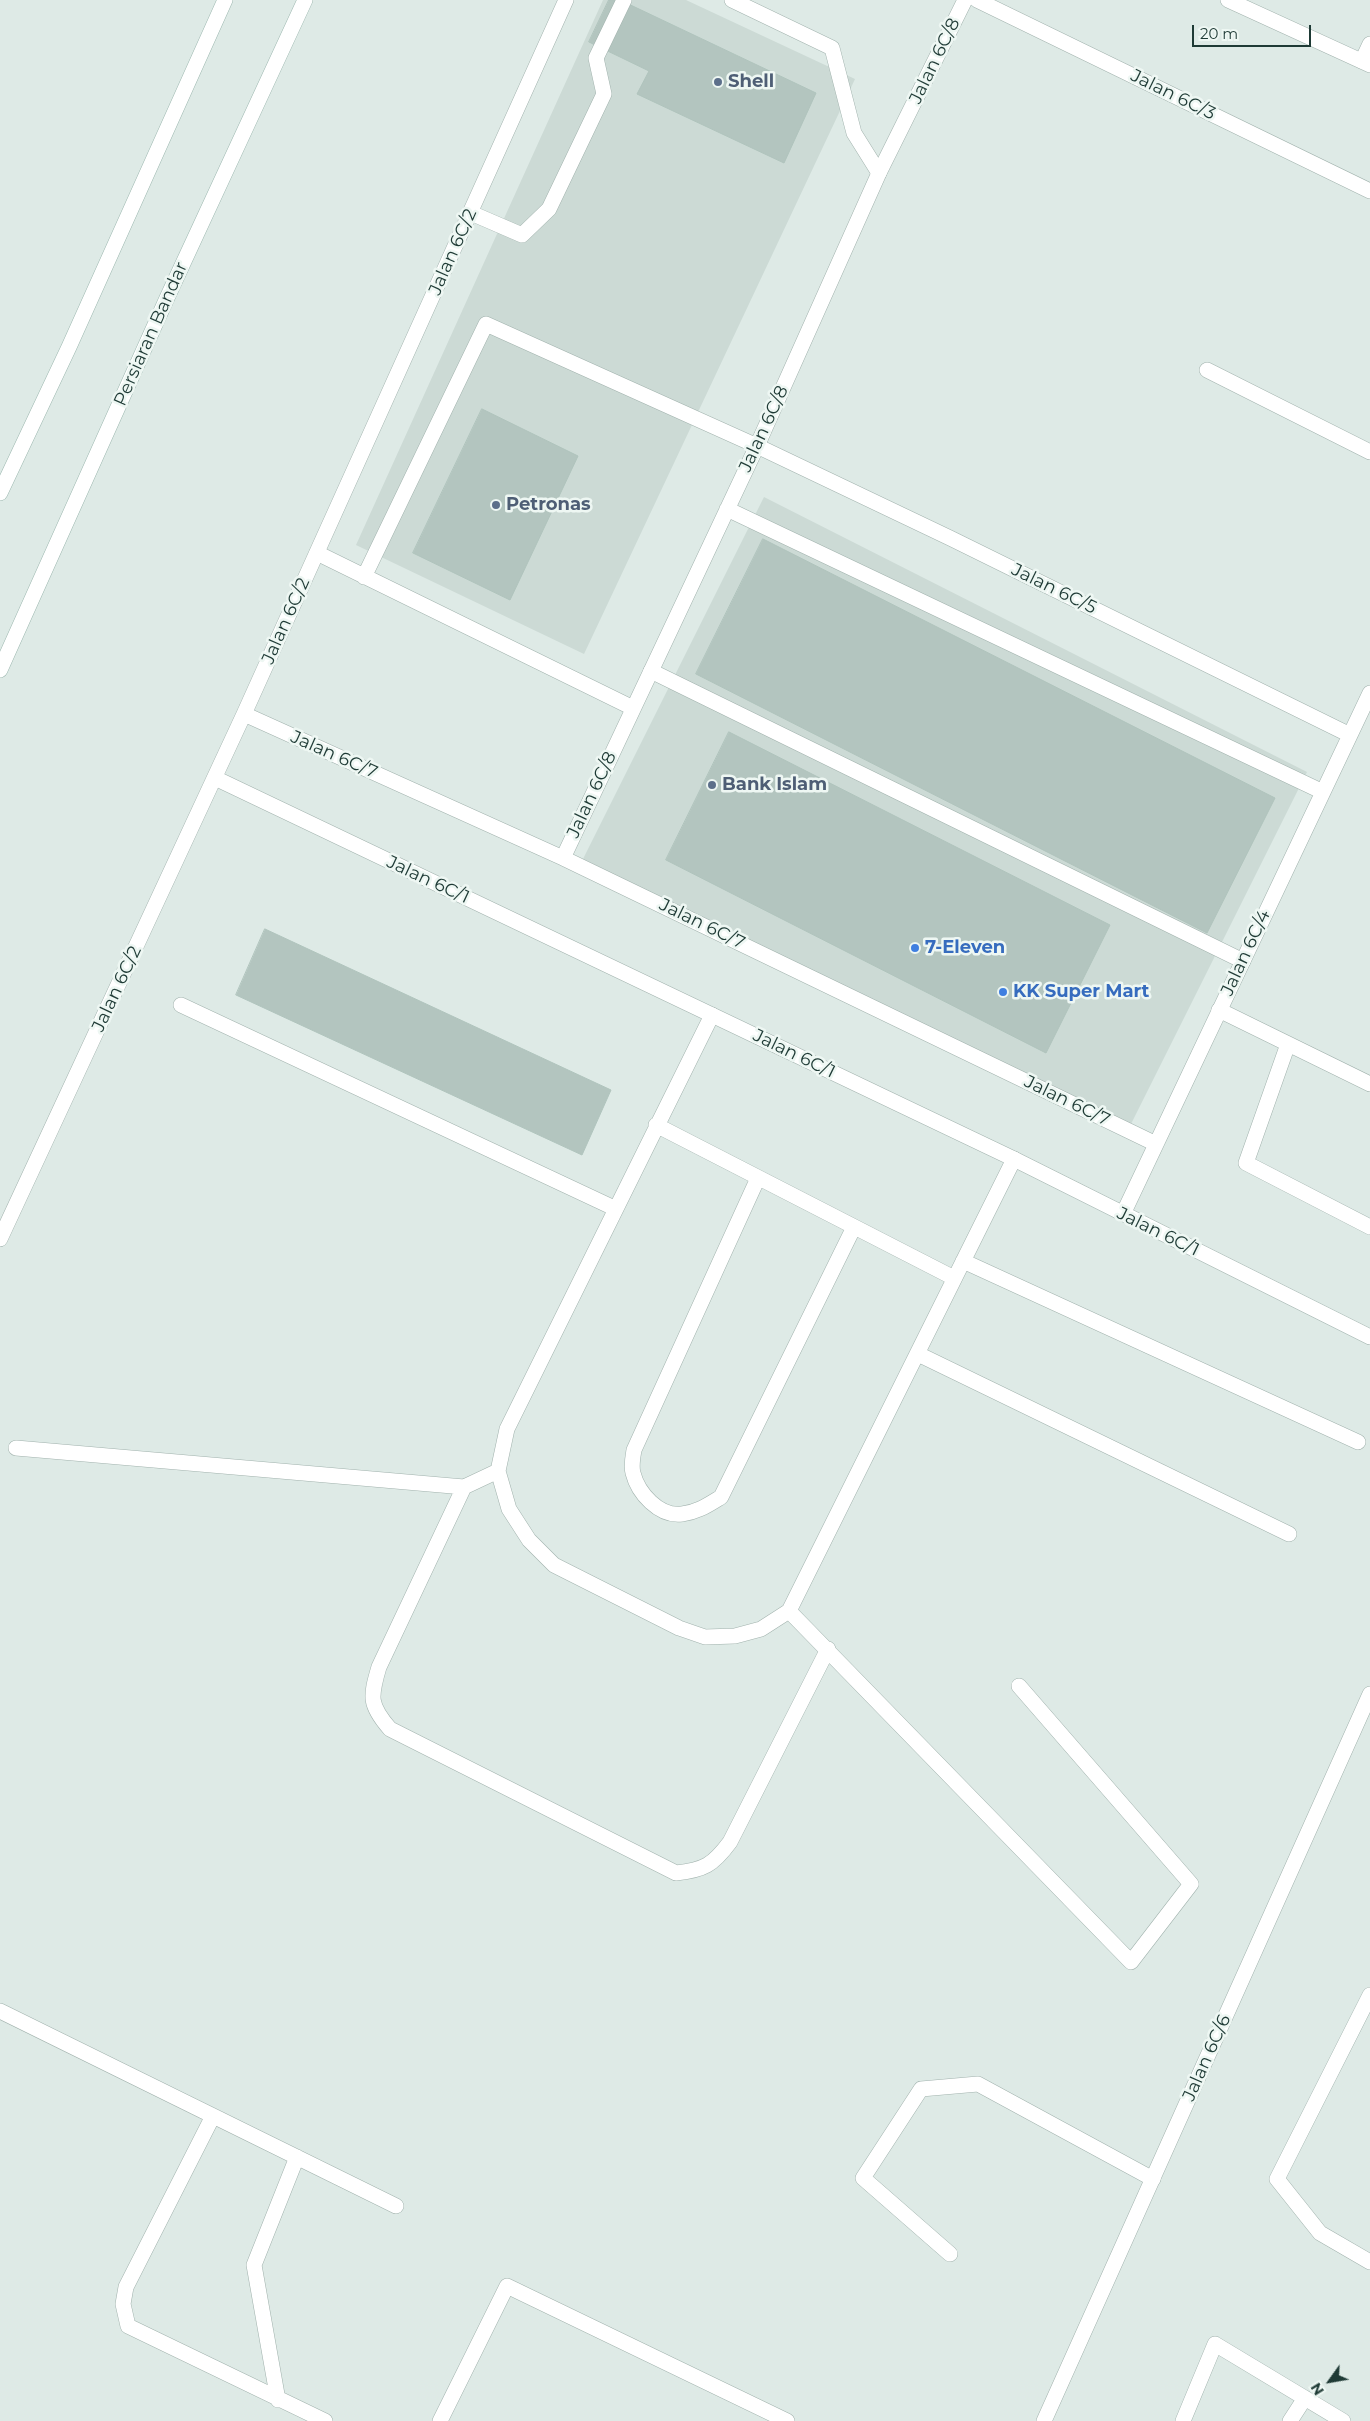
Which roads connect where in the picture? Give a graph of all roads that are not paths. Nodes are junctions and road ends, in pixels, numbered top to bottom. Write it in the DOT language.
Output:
graph roads {
  1 [pos="225,0"];
  2 [pos="305,0"];
  3 [pos="566,0"];
  4 [pos="624,0"];
  5 [pos="732,0"];
  6 [pos="965,0"];
  7 [pos="977,0"];
  8 [pos="1228,0"];
  9 [pos="1370,44"];
  10 [pos="1366,63"];
  11 [pos="879,173"];
  12 [pos="1370,191"];
  13 [pos="471,213"];
  14 [pos="1207,370"];
  15 [pos="757,446"];
  16 [pos="1370,452"];
  17 [pos="0,493"];
  18 [pos="727,509"];
  19 [pos="317,553"];
  20 [pos="364,577"];
  21 [pos="0,670"];
  22 [pos="651,671"];
  23 [pos="1370,693"];
  24 [pos="633,708"];
  25 [pos="244,714"];
  26 [pos="1350,735"];
  27 [pos="215,778"];
  28 [pos="1323,792"];
  29 [pos="563,858"];
  30 [pos="1243,961"];
  31 [pos="181,1005"];
  32 [pos="1219,1010"];
  33 [pos="712,1015"];
  34 [pos="1288,1044"];
  35 [pos="1370,1084"];
  36 [pos="656,1126"];
  37 [pos="1156,1144"];
  38 [pos="1014,1159"];
  39 [pos="758,1178"];
  40 [pos="614,1208"];
  41 [pos="1122,1214"];
  42 [pos="854,1227"];
  43 [pos="1370,1227"];
  44 [pos="0,1240"];
  45 [pos="964,1261"];
  46 [pos="954,1278"];
  47 [pos="1370,1337"];
  48 [pos="918,1354"];
  49 [pos="1358,1442"];
  50 [pos="16,1448"];
  51 [pos="498,1471"];
  52 [pos="464,1487"];
  53 [pos="1289,1534"];
  54 [pos="790,1611"];
  55 [pos="828,1649"];
  56 [pos="1019,1686"];
  57 [pos="1370,1694"];
  58 [pos="1370,1995"];
  59 [pos="0,2011"];
  60 [pos="213,2116"];
  61 [pos="297,2157"];
  62 [pos="1153,2179"];
  63 [pos="396,2206"];
  64 [pos="950,2254"];
  65 [pos="1370,2262"];
  66 [pos="1304,2398"];
  67 [pos="278,2400"];
  68 [pos="325,2421"];
  69 [pos="440,2421"];
  70 [pos="787,2421"];
  71 [pos="1044,2421"];
  72 [pos="1184,2421"];
  73 [pos="1290,2421"];
  74 [pos="1344,2421"];
  1 -- 17 [label="street"];
  2 -- 21 [label="street, Persiaran Bandar"];
  3 -- 13 [label="street, Jalan 6C/2"];
  4 -- 13 [label="street"];
  5 -- 11 [label="street"];
  6 -- 11 [label="street, Jalan 6C/8"];
  7 -- 12 [label="street, Jalan 6C/3"];
  8 -- 10 [label="street"];
  9 -- 10 [label="street"];
  11 -- 15 [label="street, Jalan 6C/8"];
  13 -- 19 [label="street, Jalan 6C/2"];
  14 -- 16 [label="street"];
  15 -- 18 [label="street, Jalan 6C/8"];
  15 -- 20 [label="street, Jalan 6C/5"];
  15 -- 26 [label="street, Jalan 6C/5"];
  18 -- 22 [label="street, Jalan 6C/8"];
  18 -- 28 [label="street"];
  19 -- 20 [label="street"];
  19 -- 25 [label="street, Jalan 6C/2"];
  20 -- 24 [label="street"];
  22 -- 24 [label="street, Jalan 6C/8"];
  22 -- 30 [label="street"];
  23 -- 26 [label="street, Jalan 6C/4"];
  24 -- 29 [label="street, Jalan 6C/8"];
  25 -- 27 [label="street, Jalan 6C/2"];
  25 -- 29 [label="street, Jalan 6C/7"];
  26 -- 28 [label="street, Jalan 6C/4"];
  27 -- 33 [label="street, Jalan 6C/1"];
  27 -- 44 [label="street, Jalan 6C/2"];
  28 -- 30 [label="street, Jalan 6C/4"];
  29 -- 37 [label="street, Jalan 6C/7"];
  30 -- 32 [label="street, Jalan 6C/4"];
  31 -- 40 [label="street"];
  32 -- 34 [label="street"];
  32 -- 37 [label="street, Jalan 6C/4"];
  33 -- 36 [label="street"];
  33 -- 38 [label="street, Jalan 6C/1"];
  34 -- 35 [label="street"];
  34 -- 43 [label="street"];
  36 -- 39 [label="street"];
  36 -- 40 [label="street"];
  37 -- 41 [label="street, Jalan 6C/4"];
  38 -- 41 [label="street, Jalan 6C/1"];
  38 -- 45 [label="street"];
  39 -- 42 [label="street"];
  39 -- 42 [label="street"];
  40 -- 51 [label="street"];
  41 -- 47 [label="street, Jalan 6C/1"];
  42 -- 46 [label="street"];
  45 -- 46 [label="street"];
  45 -- 49 [label="street"];
  46 -- 48 [label="street"];
  48 -- 53 [label="street"];
  48 -- 54 [label="street"];
  50 -- 52 [label="street"];
  51 -- 52 [label="street"];
  51 -- 54 [label="street"];
  52 -- 55 [label="street"];
  54 -- 55 [label="street"];
  55 -- 56 [label="street"];
  57 -- 62 [label="street, Jalan 6C/6"];
  58 -- 65 [label="street"];
  59 -- 60 [label="street"];
  60 -- 61 [label="street"];
  60 -- 67 [label="street"];
  61 -- 63 [label="street"];
  61 -- 67 [label="street"];
  62 -- 64 [label="street"];
  62 -- 71 [label="street, Jalan 6C/6"];
  66 -- 72 [label="street"];
  66 -- 73 [label="street"];
  66 -- 74 [label="street"];
  67 -- 68 [label="street"];
  69 -- 70 [label="street"];
}
